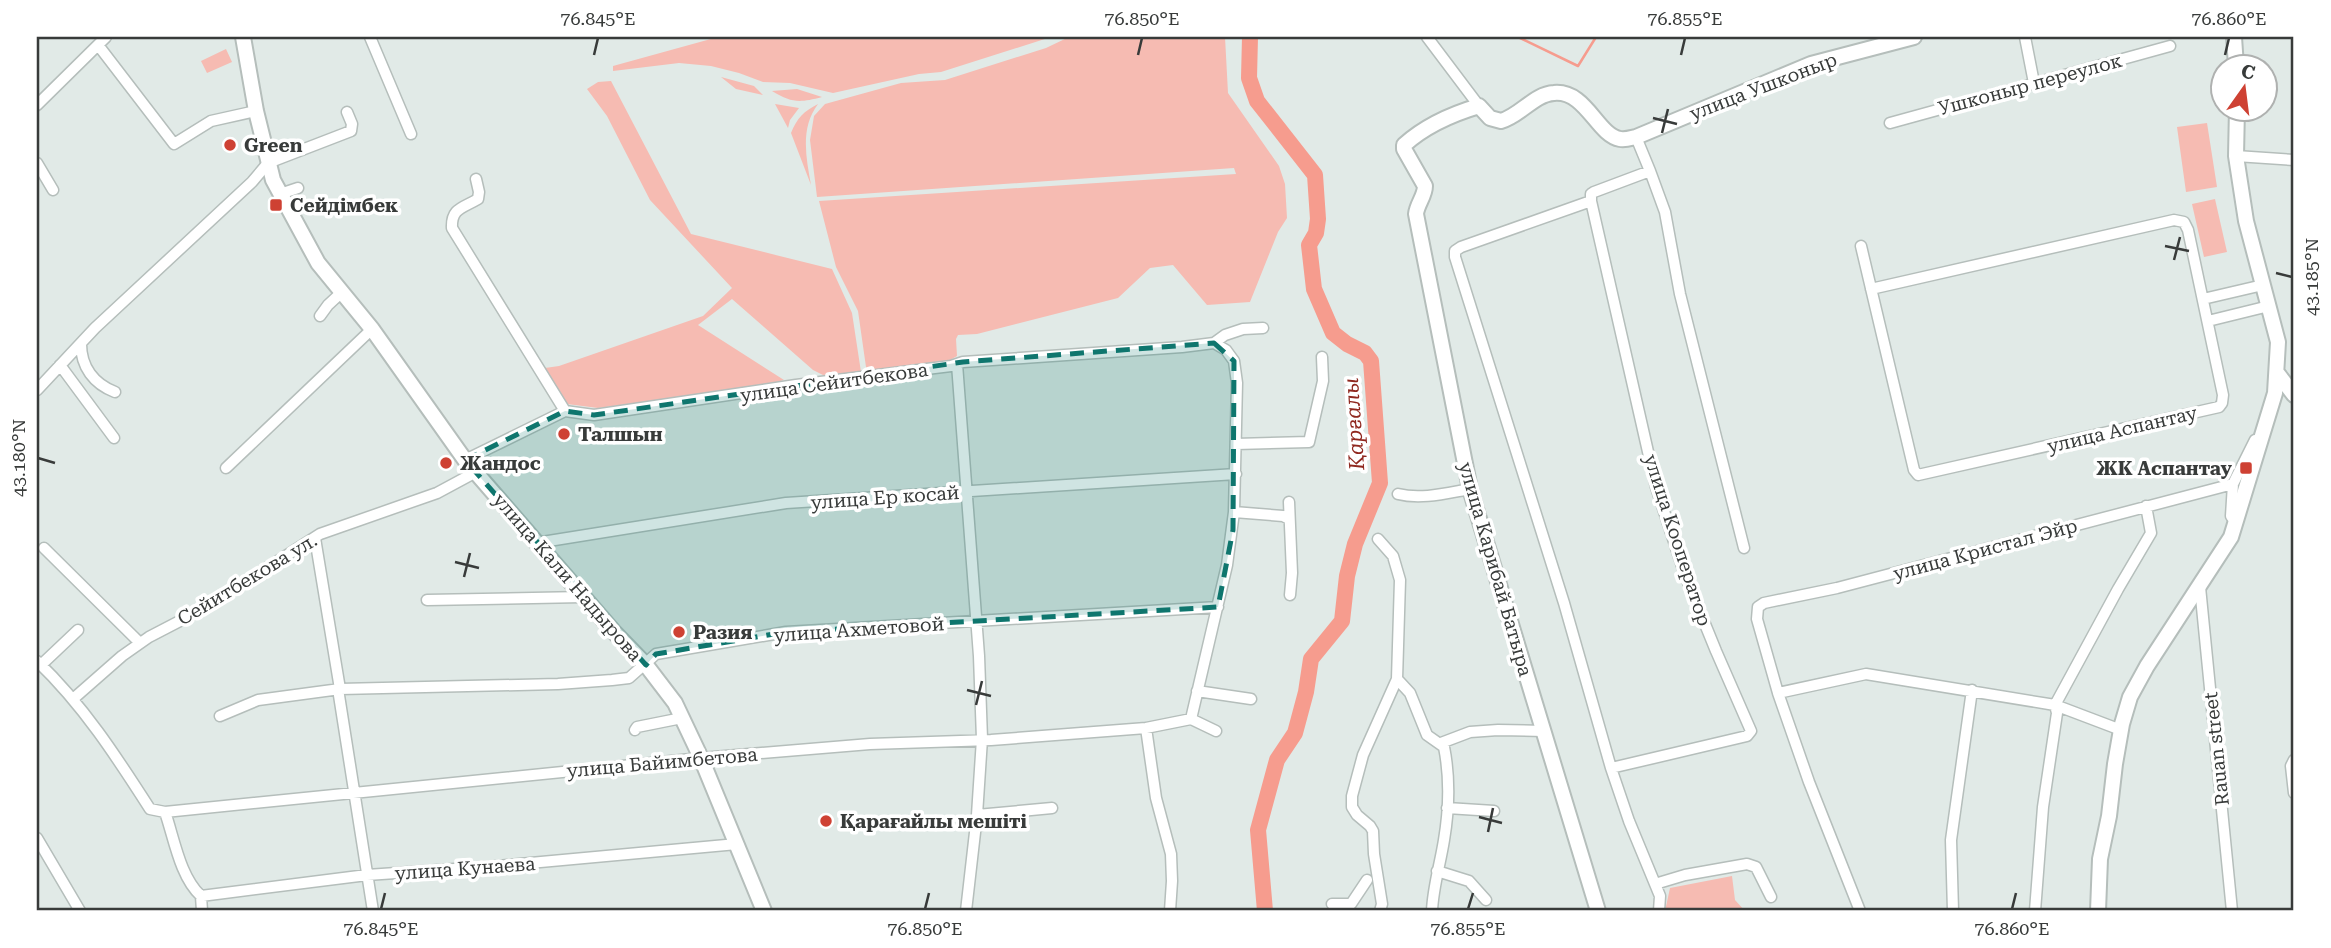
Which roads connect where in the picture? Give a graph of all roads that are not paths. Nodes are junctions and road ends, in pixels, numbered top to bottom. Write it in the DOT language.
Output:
graph roads {
  1 [pos="243,37"];
  2 [pos="370,37"];
  3 [pos="1427,37"];
  4 [pos="1914,37"];
  5 [pos="2025,37"];
  6 [pos="102,41"];
  7 [pos="2170,46"];
  8 [pos="2034,83"];
  9 [pos="37,105"];
  10 [pos="1479,106"];
  11 [pos="256,111"];
  12 [pos="347,112"];
  13 [pos="1890,122"];
  14 [pos="2236,122"];
  15 [pos="411,134"];
  16 [pos="1636,137"];
  17 [pos="2236,156"];
  18 [pos="2294,160"];
  19 [pos="37,163"];
  20 [pos="268,163"];
  21 [pos="1650,171"];
  22 [pos="476,179"];
  23 [pos="298,188"];
  24 [pos="53,190"];
  25 [pos="280,194"];
  26 [pos="1591,201"];
  27 [pos="1861,246"];
  28 [pos="2263,285"];
  29 [pos="1871,289"];
  30 [pos="342,292"];
  31 [pos="2203,299"];
  32 [pos="2269,306"];
  33 [pos="320,316"];
  34 [pos="2208,321"];
  35 [pos="1262,328"];
  36 [pos="372,330"];
  37 [pos="1214,343"];
  38 [pos="80,344"];
  39 [pos="1322,357"];
  40 [pos="60,365"];
  41 [pos="957,365"];
  42 [pos="2278,374"];
  43 [pos="38,386"];
  44 [pos="115,393"];
  45 [pos="2294,395"];
  46 [pos="565,411"];
  47 [pos="2265,426"];
  48 [pos="114,438"];
  49 [pos="1236,444"];
  50 [pos="465,460"];
  51 [pos="226,468"];
  52 [pos="476,472"];
  53 [pos="1236,474"];
  54 [pos="2233,484"];
  55 [pos="1470,489"];
  56 [pos="967,492"];
  57 [pos="1398,494"];
  58 [pos="1289,502"];
  59 [pos="2146,506"];
  60 [pos="1234,512"];
  61 [pos="1289,519"];
  62 [pos="2236,523"];
  63 [pos="315,538"];
  64 [pos="1378,539"];
  65 [pos="536,543"];
  66 [pos="44,548"];
  67 [pos="1744,548"];
  68 [pos="2200,587"];
  69 [pos="1290,595"];
  70 [pos="583,597"];
  71 [pos="427,600"];
  72 [pos="1217,607"];
  73 [pos="976,620"];
  74 [pos="78,630"];
  75 [pos="140,643"];
  76 [pos="39,663"];
  77 [pos="646,665"];
  78 [pos="1397,679"];
  79 [pos="339,689"];
  80 [pos="1972,690"];
  81 [pos="1197,691"];
  82 [pos="1778,693"];
  83 [pos="73,699"];
  84 [pos="1251,699"];
  85 [pos="2055,705"];
  86 [pos="220,716"];
  87 [pos="682,718"];
  88 [pos="1191,719"];
  89 [pos="1146,728"];
  90 [pos="635,730"];
  91 [pos="2121,730"];
  92 [pos="1216,731"];
  93 [pos="1544,732"];
  94 [pos="982,739"];
  95 [pos="1441,743"];
  96 [pos="701,758"];
  97 [pos="2294,760"];
  98 [pos="1611,768"];
  99 [pos="355,792"];
  100 [pos="2294,793"];
  101 [pos="1052,808"];
  102 [pos="1447,808"];
  103 [pos="1494,811"];
  104 [pos="165,812"];
  105 [pos="977,815"];
  106 [pos="37,838"];
  107 [pos="737,844"];
  108 [pos="1437,872"];
  109 [pos="367,875"];
  110 [pos="1369,880"];
  111 [pos="1655,884"];
  112 [pos="198,893"];
  113 [pos="1771,897"];
  114 [pos="1486,900"];
  115 [pos="1332,904"];
  116 [pos="80,911"];
  117 [pos="202,911"];
  118 [pos="373,911"];
  119 [pos="764,911"];
  120 [pos="965,911"];
  121 [pos="1170,911"];
  122 [pos="1380,911"];
  123 [pos="1432,911"];
  124 [pos="1598,911"];
  125 [pos="1659,911"];
  126 [pos="1860,911"];
  127 [pos="1953,911"];
  128 [pos="2035,911"];
  129 [pos="2098,911"];
  130 [pos="2232,911"];
  1 -- 11 [label="street, улица Кали Надырова"];
  2 -- 15 [label="street"];
  3 -- 10 [label="street"];
  4 -- 16 [label="street, улица Ушконыр"];
  5 -- 8 [label="street"];
  6 -- 9 [label="street"];
  6 -- 11 [label="street"];
  7 -- 8 [label="street, Ушконыр переулок"];
  8 -- 13 [label="street, Ушконыр переулок"];
  10 -- 16 [label="street"];
  10 -- 55 [label="street, улица Карибай Батыра"];
  11 -- 20 [label="street, улица Кали Надырова"];
  12 -- 20 [label="street"];
  14 -- 17 [label="street"];
  16 -- 21 [label="street"];
  17 -- 18 [label="street"];
  17 -- 28 [label="street"];
  19 -- 24 [label="street"];
  20 -- 25 [label="street, улица Кали Надырова"];
  20 -- 38 [label="street"];
  21 -- 26 [label="street"];
  21 -- 67 [label="street"];
  22 -- 46 [label="street"];
  23 -- 25 [label="street"];
  25 -- 30 [label="street, улица Кали Надырова"];
  26 -- 98 [label="street"];
  26 -- 98 [label="street, улица Кооператор"];
  27 -- 29 [label="street, улица Аспантау"];
  28 -- 31 [label="street"];
  28 -- 32 [label="street"];
  29 -- 31 [label="street, улица Аспантау"];
  29 -- 34 [label="street, улица Аспантау"];
  30 -- 33 [label="street"];
  30 -- 36 [label="street, улица Кали Надырова"];
  31 -- 34 [label="street, улица Аспантау"];
  32 -- 34 [label="street"];
  32 -- 42 [label="street"];
  35 -- 37 [label="street, улица Сейитбекова"];
  36 -- 50 [label="street, улица Кали Надырова"];
  36 -- 51 [label="street"];
  37 -- 41 [label="street, улица Сейитбекова"];
  37 -- 49 [label="street"];
  38 -- 40 [label="street"];
  38 -- 44 [label="street"];
  39 -- 49 [label="street"];
  40 -- 43 [label="street"];
  40 -- 48 [label="street"];
  41 -- 46 [label="street, улица Сейитбекова"];
  41 -- 56 [label="street"];
  42 -- 45 [label="street"];
  42 -- 47 [label="street"];
  46 -- 50 [label="street"];
  47 -- 54 [label="street"];
  47 -- 62 [label="street"];
  49 -- 53 [label="street"];
  50 -- 52 [label="street, улица Кали Надырова"];
  52 -- 63 [label="street, Сейитбекова ул."];
  52 -- 65 [label="street, улица Кали Надырова"];
  53 -- 56 [label="street, улица Ер косай"];
  53 -- 60 [label="street"];
  54 -- 59 [label="street, улица Кристал Эйр"];
  54 -- 62 [label="street"];
  55 -- 57 [label="street"];
  55 -- 93 [label="street, улица Карибай Батыра"];
  56 -- 65 [label="street, улица Ер косай"];
  56 -- 73 [label="street"];
  58 -- 61 [label="street"];
  59 -- 82 [label="street, улица Кристал Эйр"];
  59 -- 85 [label="street"];
  60 -- 61 [label="street"];
  60 -- 72 [label="street"];
  61 -- 69 [label="street"];
  62 -- 68 [label="street"];
  63 -- 75 [label="street, Сейитбекова ул."];
  63 -- 79 [label="street"];
  64 -- 78 [label="street"];
  65 -- 70 [label="street, улица Кали Надырова"];
  66 -- 75 [label="street"];
  68 -- 91 [label="street"];
  68 -- 130 [label="street, Rauan street"];
  70 -- 71 [label="street"];
  70 -- 77 [label="street, улица Кали Надырова"];
  72 -- 73 [label="street, улица Ахметовой"];
  72 -- 81 [label="street"];
  73 -- 77 [label="street, улица Ахметовой"];
  73 -- 94 [label="street"];
  74 -- 76 [label="street"];
  75 -- 83 [label="street, Сейитбекова ул."];
  76 -- 83 [label="street"];
  77 -- 79 [label="street, улица Ахметовой"];
  77 -- 87 [label="street, улица Кали Надырова"];
  78 -- 95 [label="street"];
  78 -- 110 [label="street"];
  79 -- 86 [label="street, улица Ахметовой"];
  79 -- 99 [label="street"];
  80 -- 82 [label="street"];
  80 -- 85 [label="street"];
  80 -- 127 [label="street"];
  81 -- 84 [label="street"];
  81 -- 88 [label="street"];
  82 -- 126 [label="street, улица Кристал Эйр"];
  83 -- 104 [label="street"];
  85 -- 91 [label="street"];
  85 -- 128 [label="street"];
  87 -- 90 [label="street"];
  87 -- 96 [label="street, улица Кали Надырова"];
  88 -- 89 [label="street, улица Байимбетова"];
  88 -- 92 [label="street"];
  89 -- 94 [label="street, улица Байимбетова"];
  89 -- 121 [label="street"];
  91 -- 129 [label="street"];
  93 -- 95 [label="street"];
  93 -- 124 [label="street, улица Карибай Батыра"];
  94 -- 96 [label="street, улица Байимбетова"];
  94 -- 105 [label="street"];
  95 -- 102 [label="street"];
  96 -- 99 [label="street, улица Байимбетова"];
  96 -- 107 [label="street, улица Кали Надырова"];
  97 -- 100 [label="street"];
  98 -- 111 [label="street"];
  99 -- 104 [label="street, улица Байимбетова"];
  99 -- 109 [label="street"];
  101 -- 105 [label="street"];
  102 -- 103 [label="street"];
  102 -- 108 [label="street"];
  104 -- 112 [label="street"];
  105 -- 120 [label="street"];
  106 -- 116 [label="street"];
  107 -- 109 [label="street, улица Кунаева"];
  107 -- 119 [label="street, улица Кали Надырова"];
  108 -- 114 [label="street"];
  108 -- 123 [label="street"];
  109 -- 112 [label="street, улица Кунаева"];
  109 -- 118 [label="street"];
  110 -- 115 [label="street"];
  110 -- 122 [label="street"];
  111 -- 113 [label="street"];
  111 -- 125 [label="street"];
  112 -- 117 [label="street"];
}
